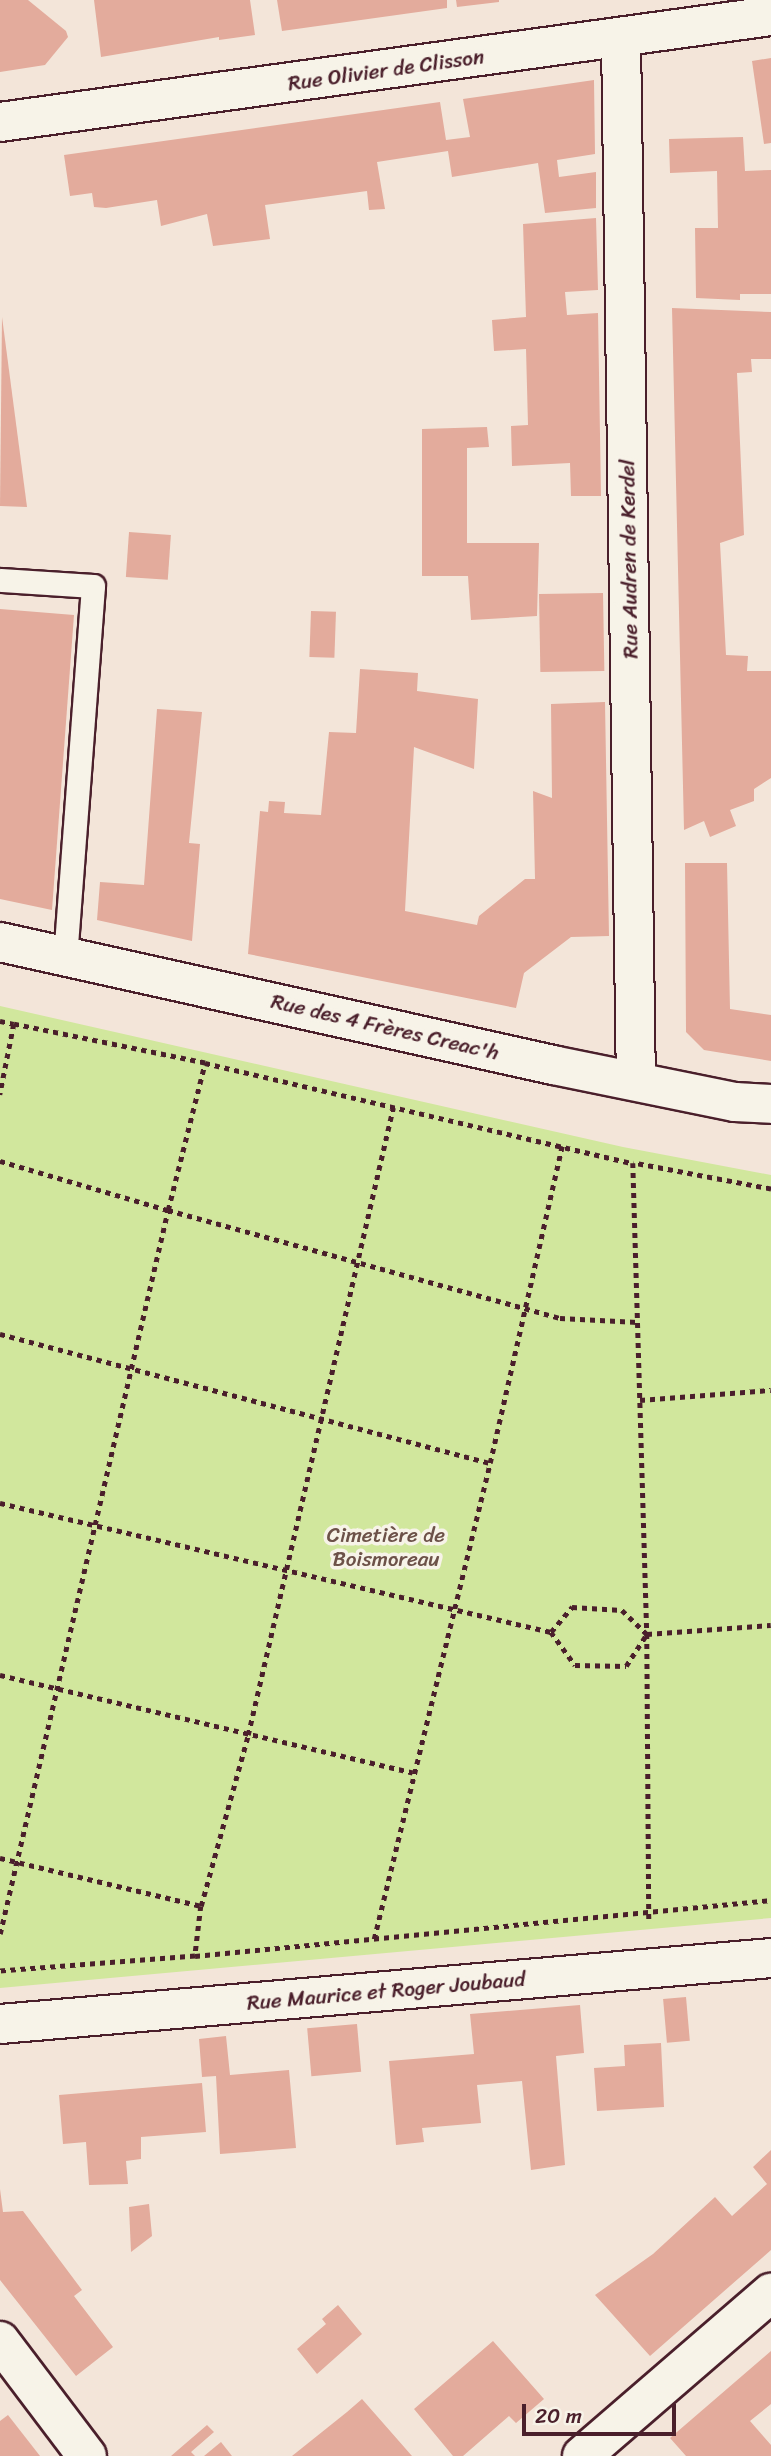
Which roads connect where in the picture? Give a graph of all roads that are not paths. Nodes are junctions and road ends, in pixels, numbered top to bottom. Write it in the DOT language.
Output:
graph roads {
  1 [pos="771,16"];
  2 [pos="621,37"];
  3 [pos="0,122"];
  4 [pos="0,580"];
  5 [pos="0,942"];
  6 [pos="65,956"];
  7 [pos="636,1081"];
  8 [pos="771,1104"];
  9 [pos="771,1958"];
  10 [pos="0,2024"];
  11 [pos="771,2293"];
  12 [pos="0,2341"];
  13 [pos="87,2456"];
  14 [pos="582,2456"];
  1 -- 2 [label="street, Rue Olivier de Clisson"];
  2 -- 3 [label="street, Rue Olivier de Clisson"];
  2 -- 7 [label="street, Rue Audren de Kerdel"];
  4 -- 6 [label="lane"];
  5 -- 6 [label="street, Rue des 4 Frères Creac'h"];
  6 -- 7 [label="street, Rue des 4 Frères Creac'h"];
  7 -- 8 [label="street, Rue des 4 Frères Creac'h"];
  9 -- 10 [label="street, Rue Maurice et Roger Joubaud"];
  11 -- 14 [label="street"];
  12 -- 13 [label="street"];
}
